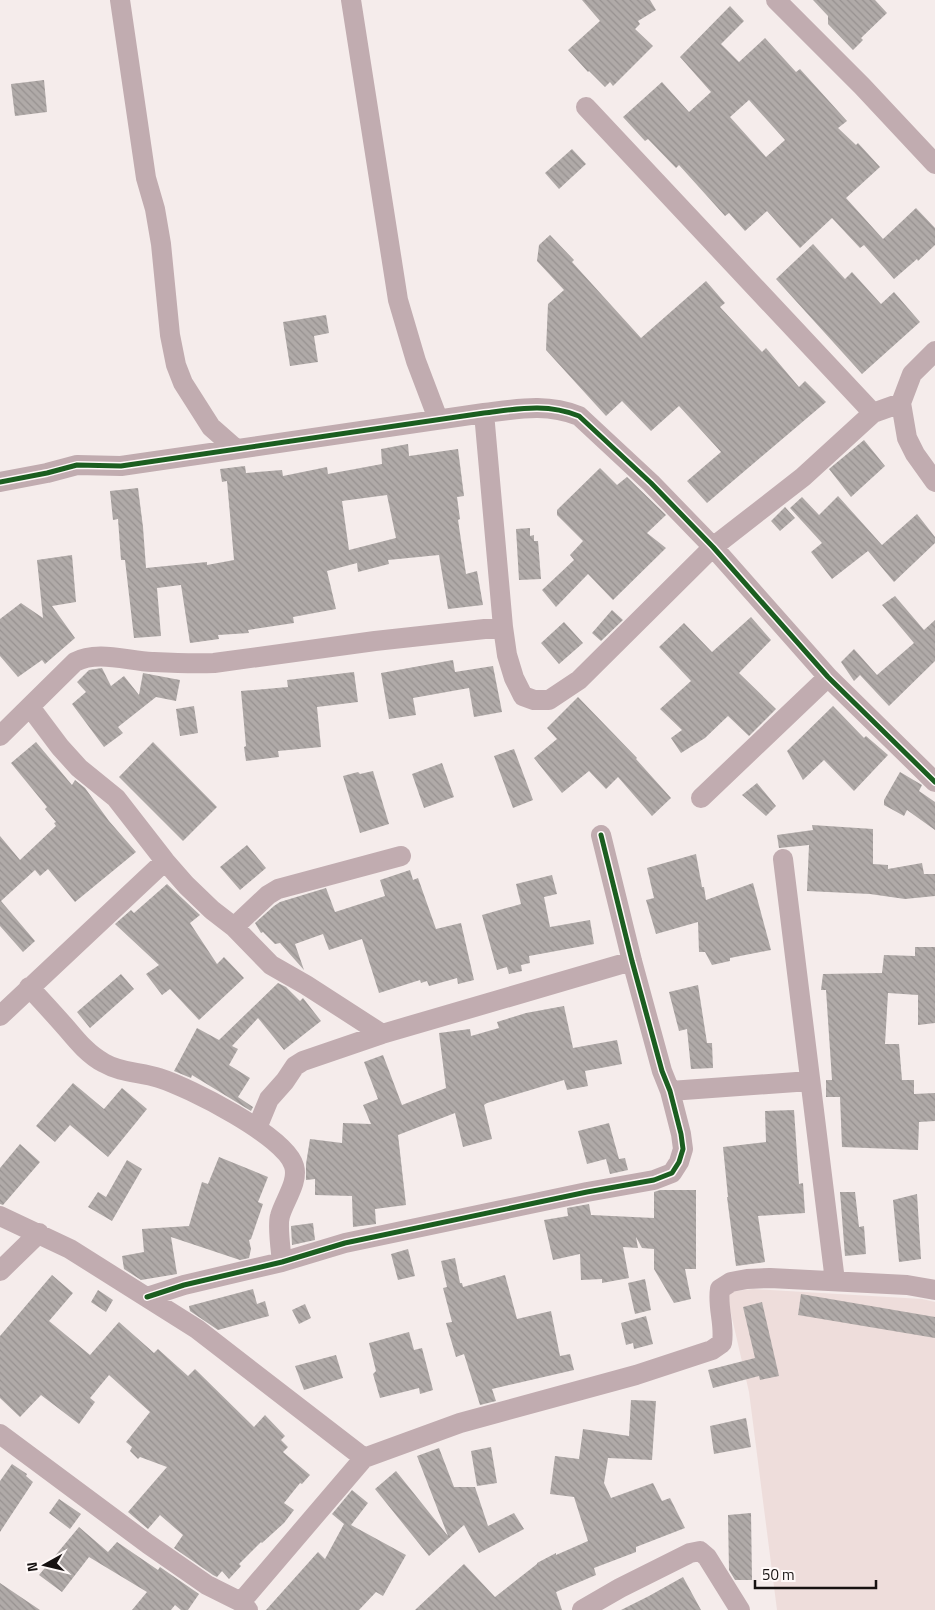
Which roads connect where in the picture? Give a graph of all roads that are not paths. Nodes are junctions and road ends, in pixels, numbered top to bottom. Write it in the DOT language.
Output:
graph roads {
  1 [pos="120,0"];
  2 [pos="351,0"];
  3 [pos="776,0"];
  4 [pos="586,107"];
  5 [pos="935,164"];
  6 [pos="935,351"];
  7 [pos="901,403"];
  8 [pos="484,413"];
  9 [pos="873,413"];
  10 [pos="438,419"];
  11 [pos="236,449"];
  12 [pos="0,482"];
  13 [pos="935,482"];
  14 [pos="713,547"];
  15 [pos="503,627"];
  16 [pos="828,677"];
  17 [pos="30,707"];
  18 [pos="0,736"];
  19 [pos="935,782"];
  20 [pos="701,798"];
  21 [pos="601,835"];
  22 [pos="401,856"];
  23 [pos="783,859"];
  24 [pos="165,861"];
  25 [pos="234,927"];
  26 [pos="632,961"];
  27 [pos="29,987"];
  28 [pos="0,1016"];
  29 [pos="382,1034"];
  30 [pos="810,1081"];
  31 [pos="670,1090"];
  32 [pos="257,1128"];
  33 [pos="0,1216"];
  34 [pos="38,1233"];
  35 [pos="282,1262"];
  36 [pos="0,1271"];
  37 [pos="835,1281"];
  38 [pos="935,1290"];
  39 [pos="147,1297"];
  40 [pos="0,1434"];
  41 [pos="364,1458"];
  42 [pos="245,1606"];
  43 [pos="582,1610"];
  44 [pos="740,1610"];
  1 -- 11 [label="street"];
  2 -- 10 [label="street"];
  3 -- 5 [label="street"];
  4 -- 9 [label="street"];
  6 -- 7 [label="street"];
  7 -- 9 [label="street"];
  7 -- 13 [label="street"];
  8 -- 10 [label="street"];
  8 -- 14 [label="street"];
  8 -- 15 [label="street"];
  9 -- 14 [label="street"];
  10 -- 11 [label="street"];
  11 -- 12 [label="street"];
  14 -- 15 [label="street"];
  14 -- 16 [label="street"];
  15 -- 17 [label="street"];
  16 -- 19 [label="street"];
  16 -- 20 [label="street"];
  17 -- 18 [label="street"];
  17 -- 24 [label="street"];
  21 -- 26 [label="street"];
  22 -- 25 [label="street"];
  23 -- 30 [label="street"];
  24 -- 25 [label="street"];
  24 -- 27 [label="street"];
  25 -- 29 [label="street"];
  26 -- 29 [label="street"];
  26 -- 31 [label="street"];
  27 -- 28 [label="street"];
  27 -- 32 [label="street"];
  29 -- 32 [label="street"];
  30 -- 31 [label="street"];
  30 -- 37 [label="street"];
  31 -- 35 [label="street"];
  32 -- 35 [label="street"];
  33 -- 34 [label="street"];
  34 -- 36 [label="street"];
  34 -- 39 [label="street"];
  35 -- 39 [label="street"];
  37 -- 38 [label="street"];
  37 -- 41 [label="street"];
  39 -- 41 [label="street"];
  40 -- 42 [label="street"];
  41 -- 42 [label="street"];
  43 -- 44 [label="street"];
}
